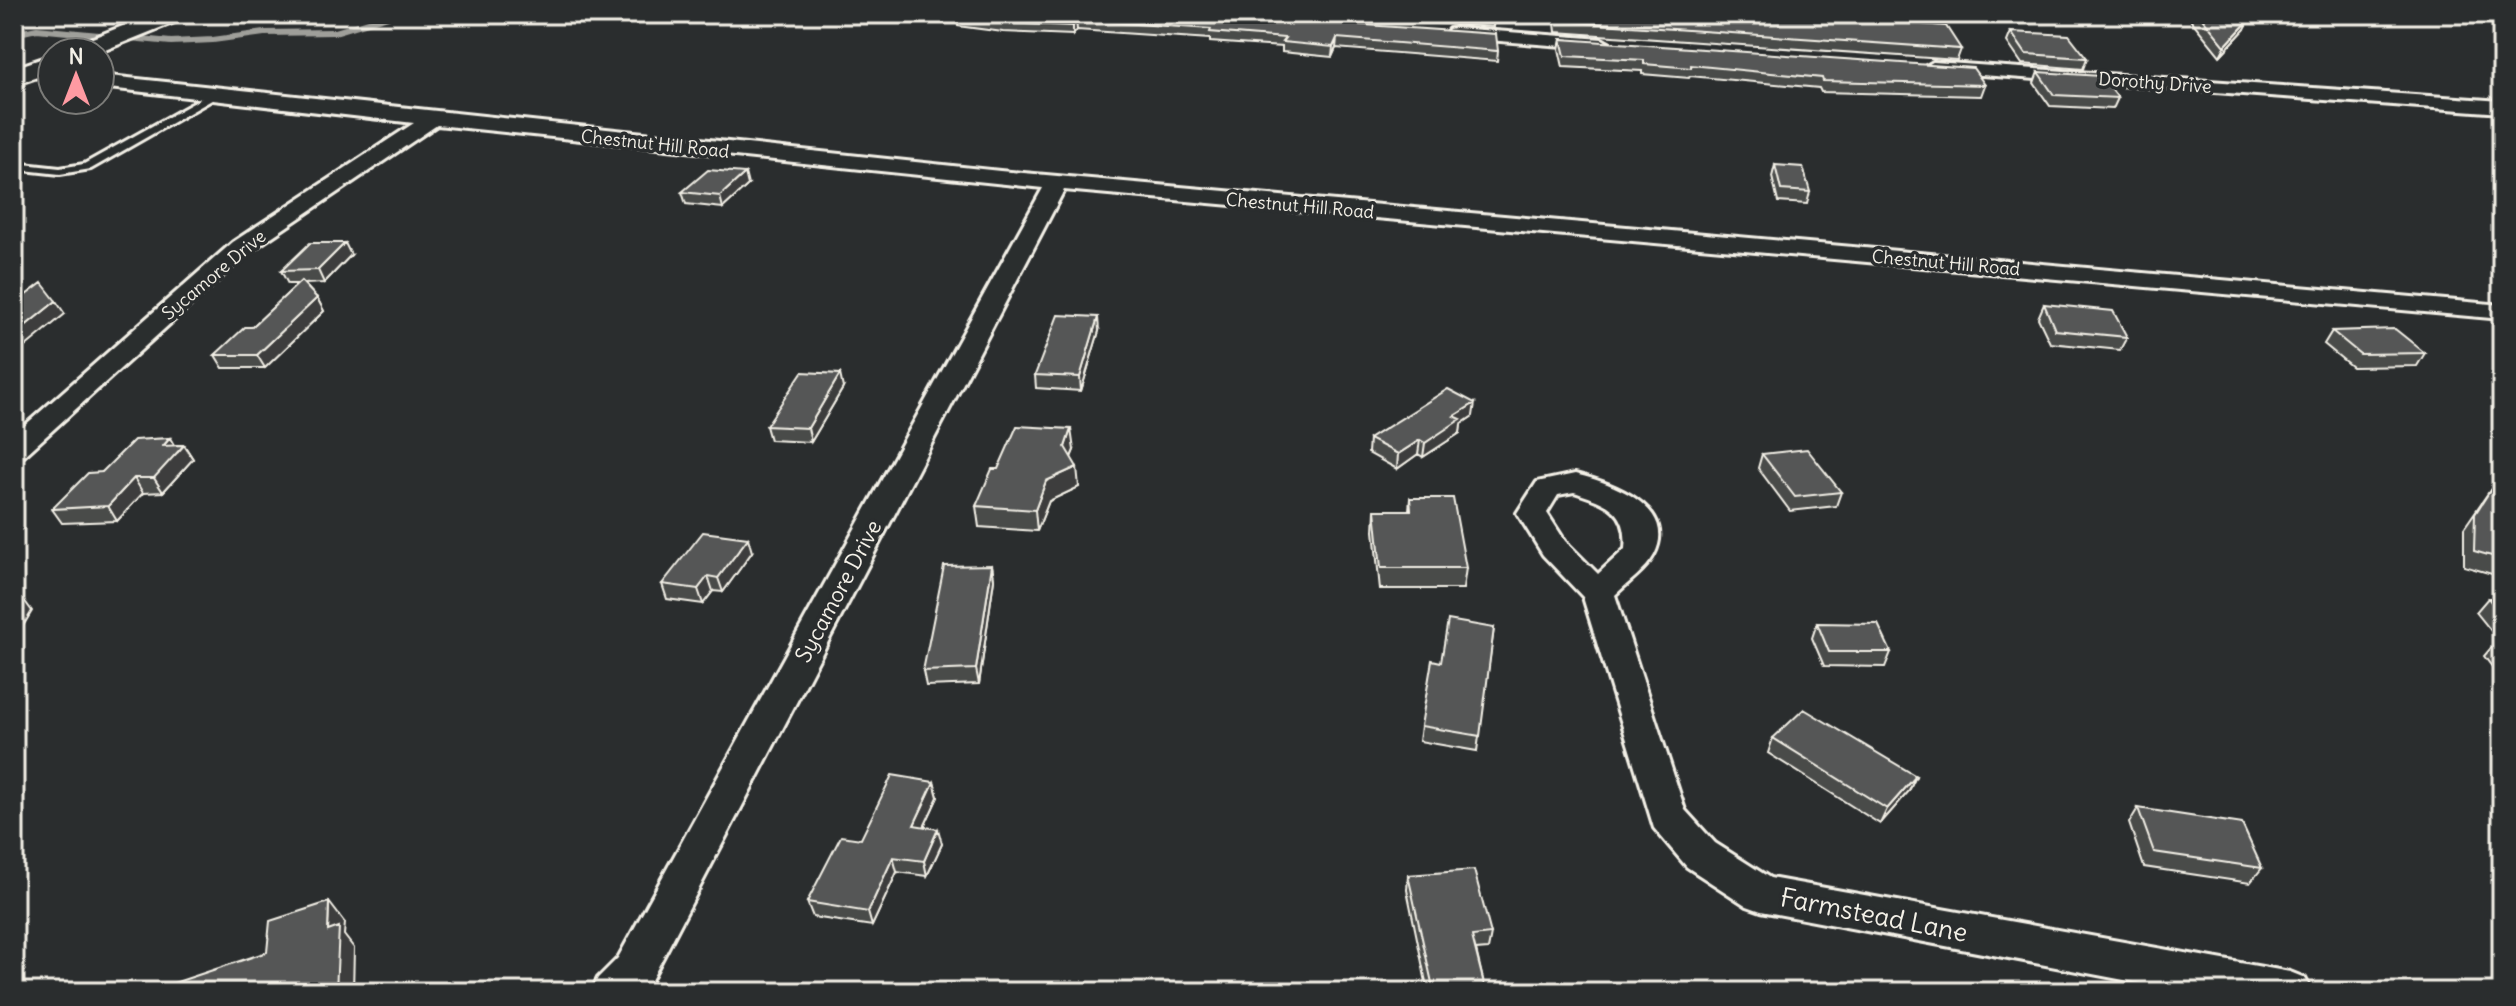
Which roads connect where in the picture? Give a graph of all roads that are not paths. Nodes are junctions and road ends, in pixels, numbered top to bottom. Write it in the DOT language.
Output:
graph roads {
  1 [pos="174,14"];
  2 [pos="1440,32"];
  3 [pos="116,38"];
  4 [pos="1614,44"];
  5 [pos="1915,66"];
  6 [pos="116,83"];
  7 [pos="213,95"];
  8 [pos="2502,107"];
  9 [pos="430,121"];
  10 [pos="14,166"];
  11 [pos="1056,185"];
  12 [pos="2502,312"];
  13 [pos="14,450"];
  14 [pos="1598,593"];
  15 [pos="613,992"];
  16 [pos="2290,992"];
  1 -- 3 [label="main road"];
  2 -- 4 [label="street"];
  5 -- 8 [label="street, Dorothy Drive"];
  6 -- 7 [label="street, Chestnut Hill Road"];
  7 -- 9 [label="street, Chestnut Hill Road"];
  7 -- 10 [label="lane"];
  9 -- 11 [label="street, Chestnut Hill Road"];
  9 -- 13 [label="street, Sycamore Drive"];
  11 -- 12 [label="street, Chestnut Hill Road"];
  11 -- 15 [label="street, Sycamore Drive"];
  14 -- 16 [label="street, Farmstead Lane"];
}
